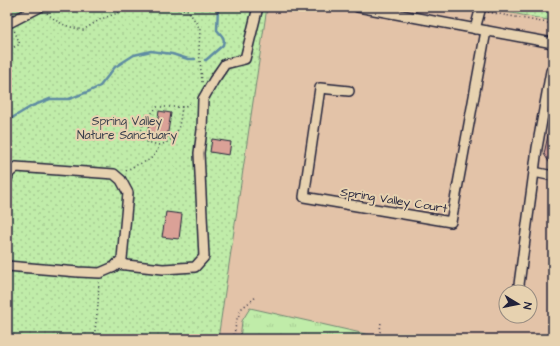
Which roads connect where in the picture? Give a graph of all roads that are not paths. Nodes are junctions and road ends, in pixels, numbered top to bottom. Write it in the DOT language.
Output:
graph roads {
  1 [pos="258,7"];
  2 [pos="358,7"];
  3 [pos="43,9"];
  4 [pos="480,9"];
  5 [pos="9,18"];
  6 [pos="475,29"];
  7 [pos="486,31"];
  8 [pos="553,43"];
  9 [pos="553,72"];
  10 [pos="349,91"];
  11 [pos="534,172"];
  12 [pos="553,176"];
  13 [pos="7,179"];
  14 [pos="117,264"];
  15 [pos="7,266"];
  16 [pos="519,284"];
  1 -- 14 [label="street"];
  2 -- 6 [label="street"];
  3 -- 5 [label="street"];
  4 -- 6 [label="street"];
  6 -- 7 [label="street"];
  7 -- 8 [label="street"];
  7 -- 10 [label="street, Spring Valley Court"];
  9 -- 11 [label="street"];
  11 -- 12 [label="street"];
  11 -- 16 [label="street"];
  13 -- 14 [label="street"];
  14 -- 15 [label="street"];
}
